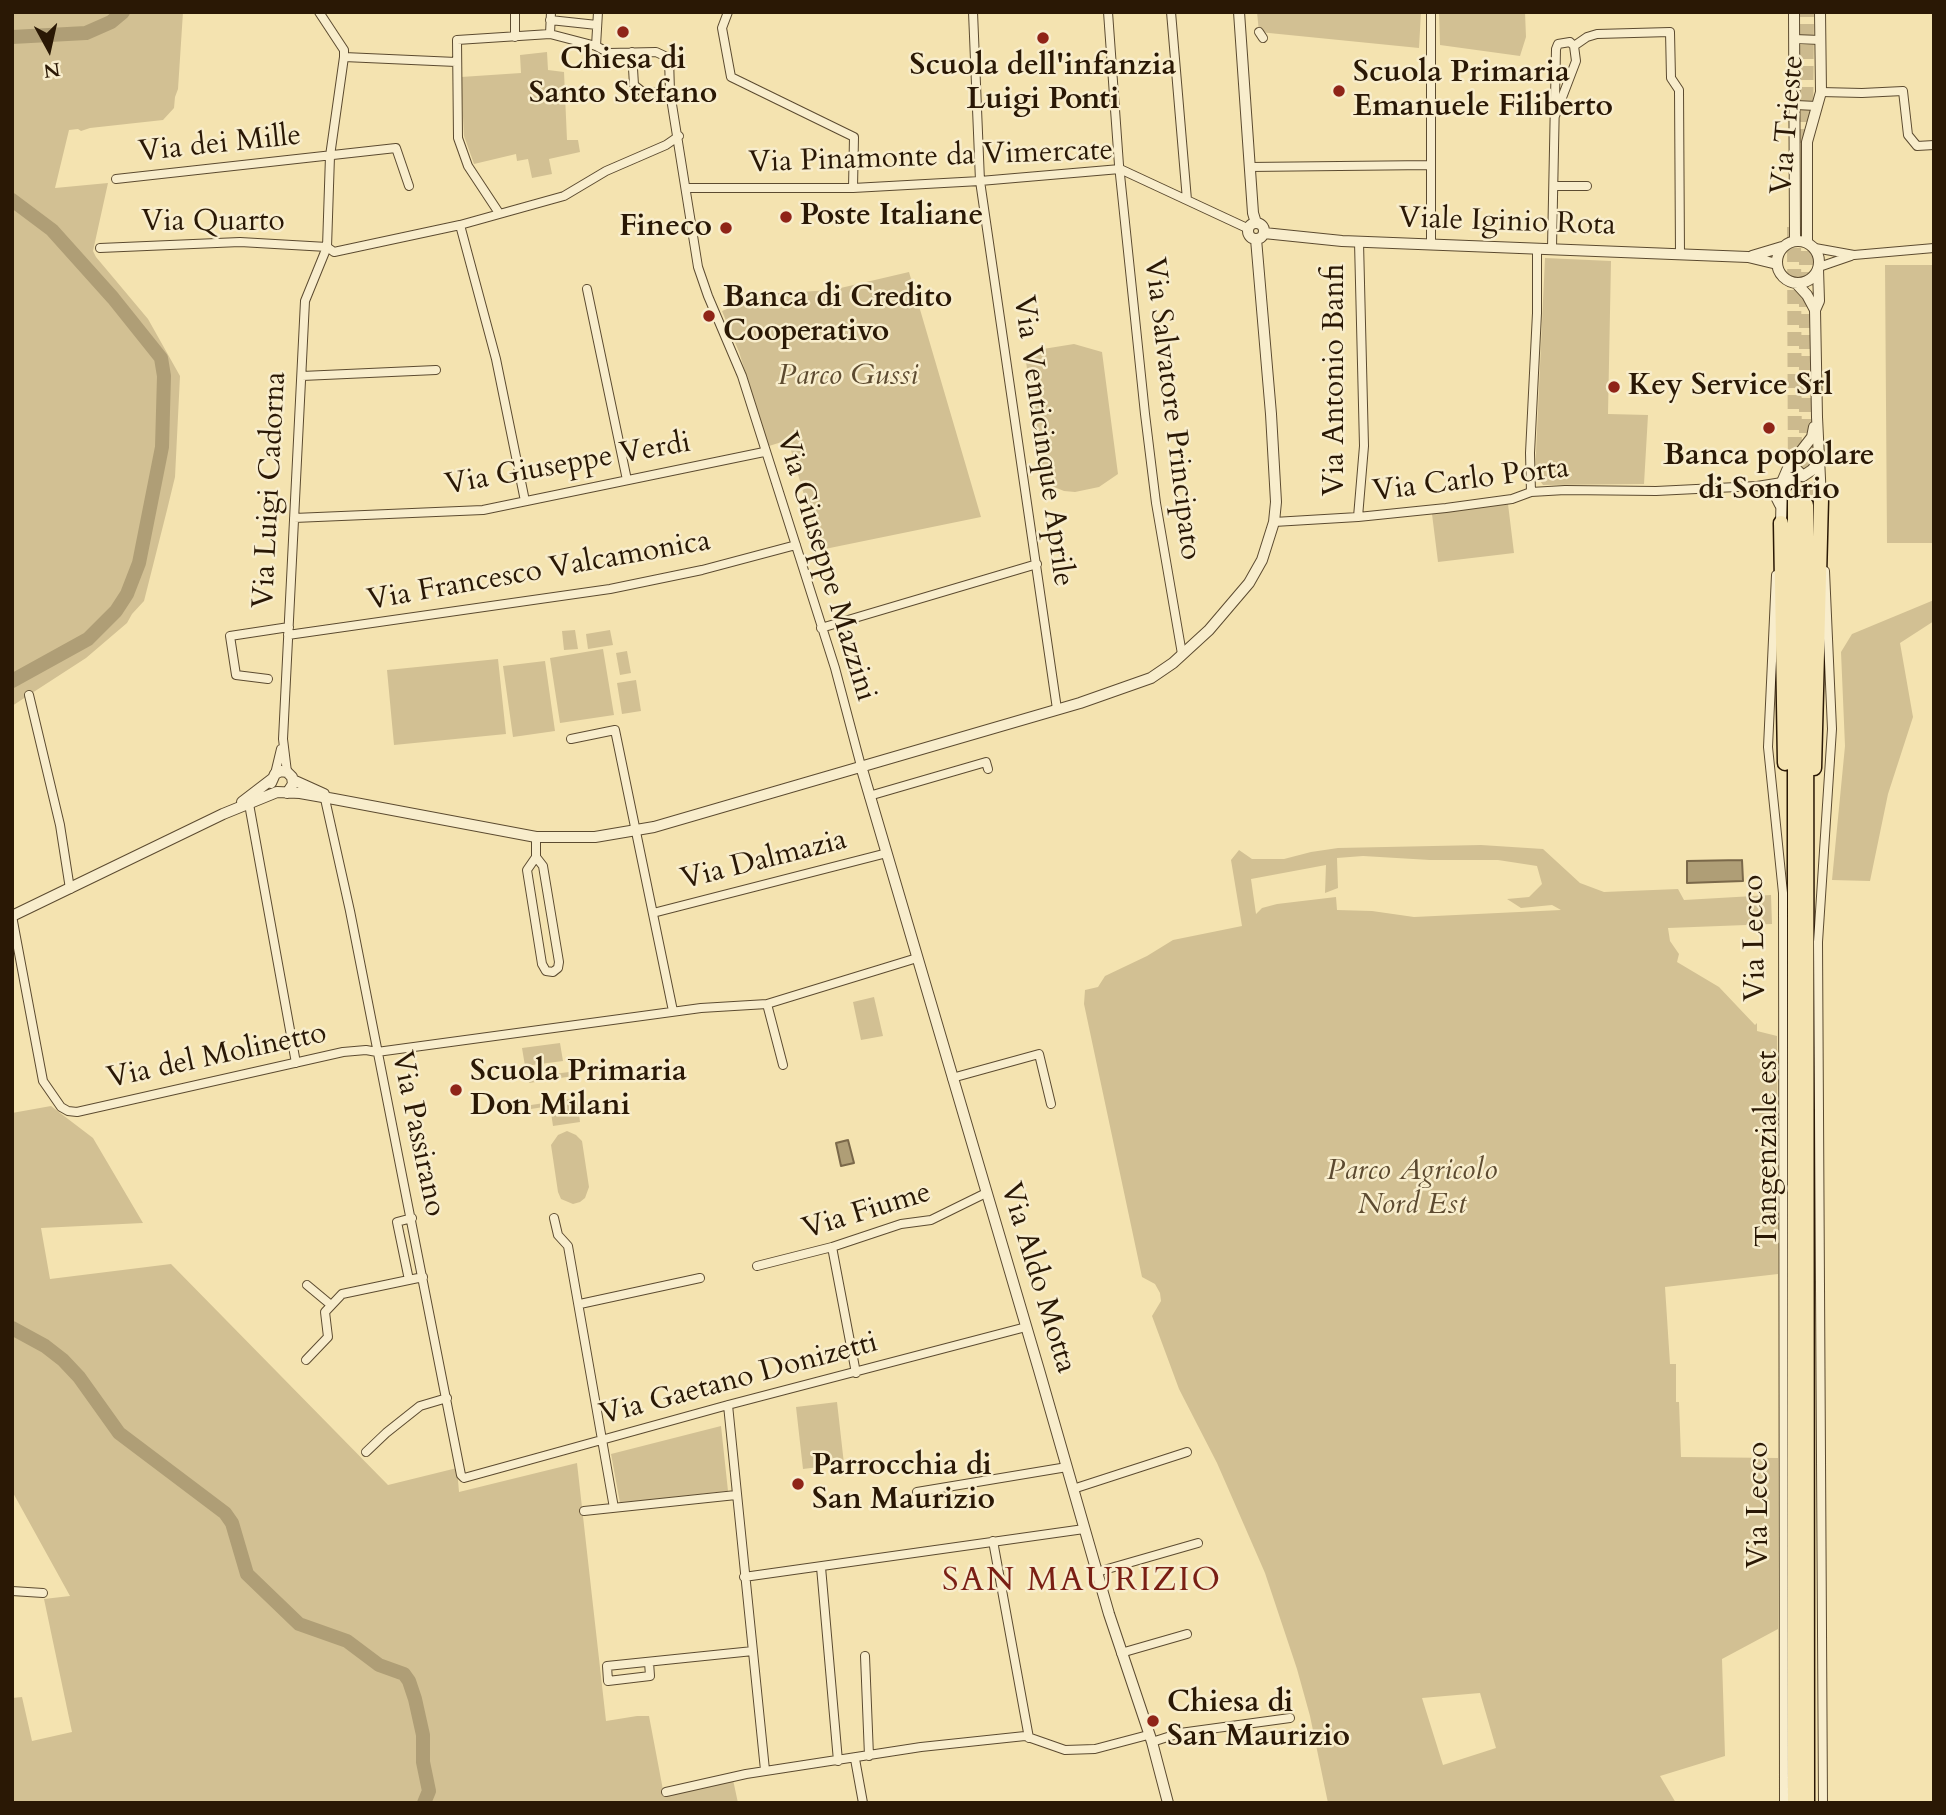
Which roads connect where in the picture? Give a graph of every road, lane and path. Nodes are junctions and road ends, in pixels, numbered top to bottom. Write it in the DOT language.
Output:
graph roads {
  1 [pos="319,12"];
  2 [pos="515,12"];
  3 [pos="598,12"];
  4 [pos="728,12"];
  5 [pos="973,12"];
  6 [pos="1108,12"];
  7 [pos="1171,12"];
  8 [pos="1241,12"];
  9 [pos="1431,12"];
  10 [pos="1794,12"];
  11 [pos="1820,12"];
  12 [pos="551,16"];
  13 [pos="597,25"];
  14 [pos="550,34"];
  15 [pos="515,37"];
  16 [pos="1794,39"];
  17 [pos="1820,40"];
  18 [pos="596,46"];
  19 [pos="1574,46"];
  20 [pos="632,52"];
  21 [pos="344,57"];
  22 [pos="456,62"];
  23 [pos="670,92"];
  24 [pos="1821,92"];
  25 [pos="1796,105"];
  26 [pos="1816,106"];
  27 [pos="1555,116"];
  28 [pos="679,136"];
  29 [pos="1934,145"];
  30 [pos="330,156"];
  31 [pos="1430,165"];
  32 [pos="1250,167"];
  33 [pos="1119,169"];
  34 [pos="116,178"];
  35 [pos="980,181"];
  36 [pos="409,186"];
  37 [pos="1555,186"];
  38 [pos="1587,186"];
  39 [pos="687,188"];
  40 [pos="853,188"];
  41 [pos="1186,200"];
  42 [pos="499,213"];
  43 [pos="460,225"];
  44 [pos="1252,226"];
  45 [pos="1260,236"];
  46 [pos="1795,240"];
  47 [pos="1359,242"];
  48 [pos="1431,244"];
  49 [pos="1811,245"];
  50 [pos="327,247"];
  51 [pos="1782,247"];
  52 [pos="100,248"];
  53 [pos="1537,248"];
  54 [pos="1552,248"];
  55 [pos="1934,248"];
  56 [pos="1680,254"];
  57 [pos="1854,255"];
  58 [pos="1748,257"];
  59 [pos="1777,264"];
  60 [pos="1818,268"];
  61 [pos="1796,283"];
  62 [pos="587,289"];
  63 [pos="1815,310"];
  64 [pos="436,370"];
  65 [pos="302,376"];
  66 [pos="1816,417"];
  67 [pos="764,452"];
  68 [pos="1798,456"];
  69 [pos="1818,463"];
  70 [pos="1788,468"];
  71 [pos="1803,475"];
  72 [pos="627,480"];
  73 [pos="1782,482"];
  74 [pos="1757,486"];
  75 [pos="1531,492"];
  76 [pos="1821,499"];
  77 [pos="1800,500"];
  78 [pos="525,501"];
  79 [pos="1358,517"];
  80 [pos="1781,517"];
  81 [pos="294,518"];
  82 [pos="1274,522"];
  83 [pos="796,545"];
  84 [pos="1037,564"];
  85 [pos="821,628"];
  86 [pos="288,631"];
  87 [pos="1182,654"];
  88 [pos="268,679"];
  89 [pos="29,695"];
  90 [pos="1057,709"];
  91 [pos="283,739"];
  92 [pos="571,740"];
  93 [pos="860,766"];
  94 [pos="988,769"];
  95 [pos="273,776"];
  96 [pos="290,776"];
  97 [pos="282,792"];
  98 [pos="869,796"];
  99 [pos="329,799"];
  100 [pos="249,804"];
  101 [pos="223,814"];
  102 [pos="636,831"];
  103 [pos="1801,831"];
  104 [pos="536,837"];
  105 [pos="887,853"];
  106 [pos="536,857"];
  107 [pos="70,889"];
  108 [pos="653,913"];
  109 [pos="12,916"];
  110 [pos="917,958"];
  111 [pos="767,1004"];
  112 [pos="673,1011"];
  113 [pos="377,1052"];
  114 [pos="296,1063"];
  115 [pos="783,1065"];
  116 [pos="952,1078"];
  117 [pos="1051,1104"];
  118 [pos="986,1193"];
  119 [pos="412,1218"];
  120 [pos="554,1218"];
  121 [pos="832,1247"];
  122 [pos="757,1266"];
  123 [pos="423,1277"];
  124 [pos="700,1278"];
  125 [pos="409,1280"];
  126 [pos="307,1285"];
  127 [pos="580,1304"];
  128 [pos="331,1305"];
  129 [pos="1027,1327"];
  130 [pos="306,1360"];
  131 [pos="856,1373"];
  132 [pos="447,1398"];
  133 [pos="728,1405"];
  134 [pos="603,1439"];
  135 [pos="366,1452"];
  136 [pos="1187,1452"];
  137 [pos="1067,1467"];
  138 [pos="464,1478"];
  139 [pos="1073,1489"];
  140 [pos="917,1492"];
  141 [pos="736,1495"];
  142 [pos="614,1508"];
  143 [pos="584,1511"];
  144 [pos="1084,1529"];
  145 [pos="993,1541"];
  146 [pos="1198,1543"];
  147 [pos="821,1567"];
  148 [pos="1097,1572"];
  149 [pos="744,1577"];
  150 [pos="12,1591"];
  151 [pos="43,1593"];
  152 [pos="1187,1634"];
  153 [pos="753,1651"];
  154 [pos="1121,1653"];
  155 [pos="865,1656"];
  156 [pos="649,1662"];
  157 [pos="1290,1718"];
  158 [pos="1032,1739"];
  159 [pos="1150,1739"];
  160 [pos="869,1756"];
  161 [pos="855,1759"];
  162 [pos="838,1760"];
  163 [pos="765,1770"];
  164 [pos="666,1792"];
  165 [pos="863,1803"];
  166 [pos="1168,1803"];
  167 [pos="1784,1803"];
  168 [pos="1796,1803"];
  169 [pos="1807,1803"];
  170 [pos="1823,1803"];
  1 -- 21 [label="street"];
  2 -- 15 [label="street"];
  3 -- 13 [label="street"];
  4 -- 40 [label="street"];
  5 -- 35 [label="street, Via Venticinque Aprile"];
  6 -- 33 [label="street, Via Salvatore Principato"];
  7 -- 41 [label="street"];
  8 -- 32 [label="street"];
  9 -- 31 [label="street"];
  10 -- 16 [label="street, Via Trieste"];
  11 -- 17 [label="street, Via Trieste"];
  12 -- 13 [label="street"];
  12 -- 14 [label="street"];
  13 -- 18 [label="street"];
  14 -- 15 [label="street"];
  14 -- 18 [label="street"];
  15 -- 22 [label="street"];
  16 -- 17 [label="street"];
  16 -- 25 [label="street, Via Trieste"];
  17 -- 24 [label="street, Via Trieste"];
  18 -- 20 [label="street"];
  19 -- 27 [label="street"];
  19 -- 27 [label="street"];
  19 -- 56 [label="street"];
  20 -- 23 [label="street"];
  20 -- 23 [label="street, Via Giuseppe Mazzini"];
  21 -- 22 [label="street"];
  21 -- 30 [label="street"];
  22 -- 42 [label="street"];
  23 -- 28 [label="street, Via Giuseppe Mazzini"];
  24 -- 26 [label="street, Via Trieste"];
  24 -- 29 [label="street"];
  25 -- 26 [label="street"];
  25 -- 46 [label="street, Via Trieste"];
  26 -- 49 [label="street, Via Trieste"];
  27 -- 37 [label="street"];
  28 -- 39 [label="street, Via Giuseppe Mazzini"];
  28 -- 42 [label="street, Via Quarto"];
  30 -- 34 [label="street, Via dei Mille"];
  30 -- 36 [label="street, Via dei Mille"];
  30 -- 50 [label="street"];
  31 -- 32 [label="street"];
  31 -- 48 [label="street"];
  32 -- 44 [label="street"];
  33 -- 35 [label="street, Via Pinamonte da Vimercate"];
  33 -- 41 [label="street, Via Pinamonte da Vimercate"];
  33 -- 87 [label="street, Via Salvatore Principato"];
  35 -- 40 [label="street, Via Pinamonte da Vimercate"];
  35 -- 84 [label="street, Via Venticinque Aprile"];
  37 -- 38 [label="street"];
  37 -- 54 [label="street"];
  39 -- 40 [label="street, Via Pinamonte da Vimercate"];
  39 -- 67 [label="street, Via Giuseppe Mazzini"];
  41 -- 44 [label="street, Via Pinamonte da Vimercate"];
  42 -- 43 [label="street, Via Quarto"];
  43 -- 50 [label="street, Via Quarto"];
  43 -- 78 [label="street"];
  44 -- 45 [label="street"];
  45 -- 47 [label="street, Viale Iginio Rota"];
  45 -- 82 [label="street"];
  46 -- 49 [label="street, Via Trieste"];
  46 -- 51 [label="street"];
  47 -- 48 [label="street, Viale Iginio Rota"];
  47 -- 79 [label="street, Via Antonio Banfi"];
  48 -- 53 [label="street, Viale Iginio Rota"];
  49 -- 57 [label="street"];
  49 -- 60 [label="street, Via Trieste"];
  50 -- 52 [label="street, Via Quarto"];
  50 -- 65 [label="street, Via Luigi Cadorna"];
  51 -- 58 [label="street, Viale Iginio Rota"];
  51 -- 59 [label="street"];
  53 -- 54 [label="street, Viale Iginio Rota"];
  53 -- 75 [label="street"];
  54 -- 56 [label="street, Viale Iginio Rota"];
  55 -- 57 [label="street"];
  56 -- 58 [label="street, Viale Iginio Rota"];
  57 -- 60 [label="street"];
  58 -- 59 [label="street, Viale Iginio Rota"];
  59 -- 61 [label="street"];
  60 -- 61 [label="street"];
  60 -- 63 [label="street, Via Lecco"];
  61 -- 63 [label="street"];
  62 -- 72 [label="street"];
  63 -- 66 [label="street, Via Lecco"];
  64 -- 65 [label="street"];
  65 -- 81 [label="street, Via Luigi Cadorna"];
  66 -- 68 [label="street, Via Lecco"];
  66 -- 69 [label="street, Via Lecco"];
  67 -- 72 [label="street, Via Giuseppe Verdi"];
  67 -- 83 [label="street, Via Giuseppe Mazzini"];
  68 -- 69 [label="street"];
  68 -- 70 [label="street, Via Lecco"];
  68 -- 71 [label="street"];
  69 -- 71 [label="street"];
  69 -- 76 [label="street, Via Lecco"];
  70 -- 73 [label="street, Via Lecco"];
  70 -- 74 [label="street, Via Carlo Porta"];
  71 -- 73 [label="street, Via Carlo Porta"];
  72 -- 78 [label="street, Via Giuseppe Verdi"];
  73 -- 74 [label="street, Via Carlo Porta"];
  73 -- 80 [label="street, Via Lecco"];
  74 -- 75 [label="street, Via Carlo Porta"];
  74 -- 80 [label="street"];
  75 -- 79 [label="street, Via Carlo Porta"];
  76 -- 103 [label="highway"];
  76 -- 170 [label="street, Via Lecco"];
  77 -- 103 [label="highway, Tangenziale est"];
  78 -- 81 [label="street, Via Giuseppe Verdi"];
  79 -- 82 [label="street, Via Carlo Porta"];
  80 -- 103 [label="highway"];
  80 -- 167 [label="street, Via Lecco"];
  81 -- 86 [label="street, Via Luigi Cadorna"];
  82 -- 87 [label="street"];
  83 -- 85 [label="street, Via Giuseppe Mazzini"];
  83 -- 86 [label="street, Via Francesco Valcamonica"];
  84 -- 85 [label="street"];
  84 -- 90 [label="street, Via Venticinque Aprile"];
  85 -- 93 [label="street, Via Giuseppe Mazzini"];
  86 -- 88 [label="street, Via Francesco Valcamonica"];
  86 -- 91 [label="street, Via Luigi Cadorna"];
  87 -- 90 [label="street"];
  89 -- 107 [label="street"];
  90 -- 93 [label="street"];
  91 -- 95 [label="street, Via Luigi Cadorna"];
  91 -- 96 [label="street, Via Luigi Cadorna"];
  92 -- 102 [label="street"];
  93 -- 98 [label="street, Via Aldo Motta"];
  93 -- 102 [label="street"];
  94 -- 98 [label="street"];
  95 -- 96 [label="street"];
  95 -- 97 [label="street"];
  95 -- 101 [label="street"];
  96 -- 97 [label="street"];
  96 -- 99 [label="street"];
  97 -- 99 [label="street"];
  97 -- 100 [label="street"];
  98 -- 105 [label="street, Via Aldo Motta"];
  99 -- 104 [label="street"];
  99 -- 113 [label="street, Via Passirano"];
  100 -- 101 [label="street"];
  100 -- 114 [label="street"];
  101 -- 107 [label="street"];
  102 -- 104 [label="street"];
  102 -- 108 [label="street"];
  103 -- 168 [label="highway, Tangenziale est"];
  103 -- 169 [label="highway, Tangenziale est"];
  104 -- 106 [label="street"];
  105 -- 108 [label="street, Via Dalmazia"];
  105 -- 110 [label="street, Via Aldo Motta"];
  106 -- 106 [label="street"];
  107 -- 109 [label="street"];
  108 -- 112 [label="street"];
  109 -- 114 [label="street, Via del Molinetto"];
  110 -- 111 [label="street, Via del Molinetto"];
  110 -- 116 [label="street, Via Aldo Motta"];
  111 -- 112 [label="street, Via del Molinetto"];
  111 -- 115 [label="street"];
  112 -- 113 [label="street, Via del Molinetto"];
  113 -- 114 [label="street, Via del Molinetto"];
  113 -- 119 [label="street, Via Passirano"];
  116 -- 117 [label="street"];
  116 -- 118 [label="street, Via Aldo Motta"];
  118 -- 121 [label="street, Via Fiume"];
  118 -- 129 [label="street, Via Aldo Motta"];
  119 -- 123 [label="street, Via Passirano"];
  119 -- 125 [label="street"];
  120 -- 127 [label="street"];
  121 -- 122 [label="street, Via Fiume"];
  121 -- 131 [label="street"];
  123 -- 125 [label="street"];
  123 -- 132 [label="street, Via Passirano"];
  124 -- 127 [label="street"];
  125 -- 128 [label="street"];
  126 -- 128 [label="street"];
  127 -- 134 [label="street"];
  128 -- 130 [label="street"];
  129 -- 131 [label="street, Via Gaetano Donizetti"];
  129 -- 137 [label="street, Via Aldo Motta"];
  131 -- 133 [label="street, Via Gaetano Donizetti"];
  132 -- 135 [label="street"];
  132 -- 138 [label="street, Via Passirano"];
  133 -- 134 [label="street, Via Gaetano Donizetti"];
  133 -- 141 [label="street"];
  134 -- 138 [label="street, Via Gaetano Donizetti"];
  134 -- 142 [label="street"];
  136 -- 139 [label="street"];
  137 -- 139 [label="street, Via Aldo Motta"];
  137 -- 140 [label="street"];
  139 -- 144 [label="street, Via Aldo Motta"];
  141 -- 142 [label="street"];
  141 -- 149 [label="street"];
  142 -- 143 [label="street"];
  144 -- 145 [label="street"];
  144 -- 148 [label="street, Via Aldo Motta"];
  145 -- 147 [label="street"];
  145 -- 158 [label="street"];
  146 -- 148 [label="street"];
  147 -- 149 [label="street"];
  147 -- 162 [label="street"];
  148 -- 154 [label="street, Via Aldo Motta"];
  149 -- 153 [label="street"];
  150 -- 151 [label="street"];
  152 -- 154 [label="street"];
  153 -- 156 [label="street"];
  153 -- 163 [label="street"];
  154 -- 159 [label="street, Via Aldo Motta"];
  155 -- 160 [label="street"];
  156 -- 156 [label="street"];
  157 -- 159 [label="street"];
  158 -- 159 [label="street"];
  158 -- 160 [label="street"];
  159 -- 166 [label="street, Via Aldo Motta"];
  160 -- 161 [label="street"];
  161 -- 162 [label="street"];
  161 -- 165 [label="street"];
  162 -- 163 [label="street"];
  163 -- 164 [label="street"];
}
